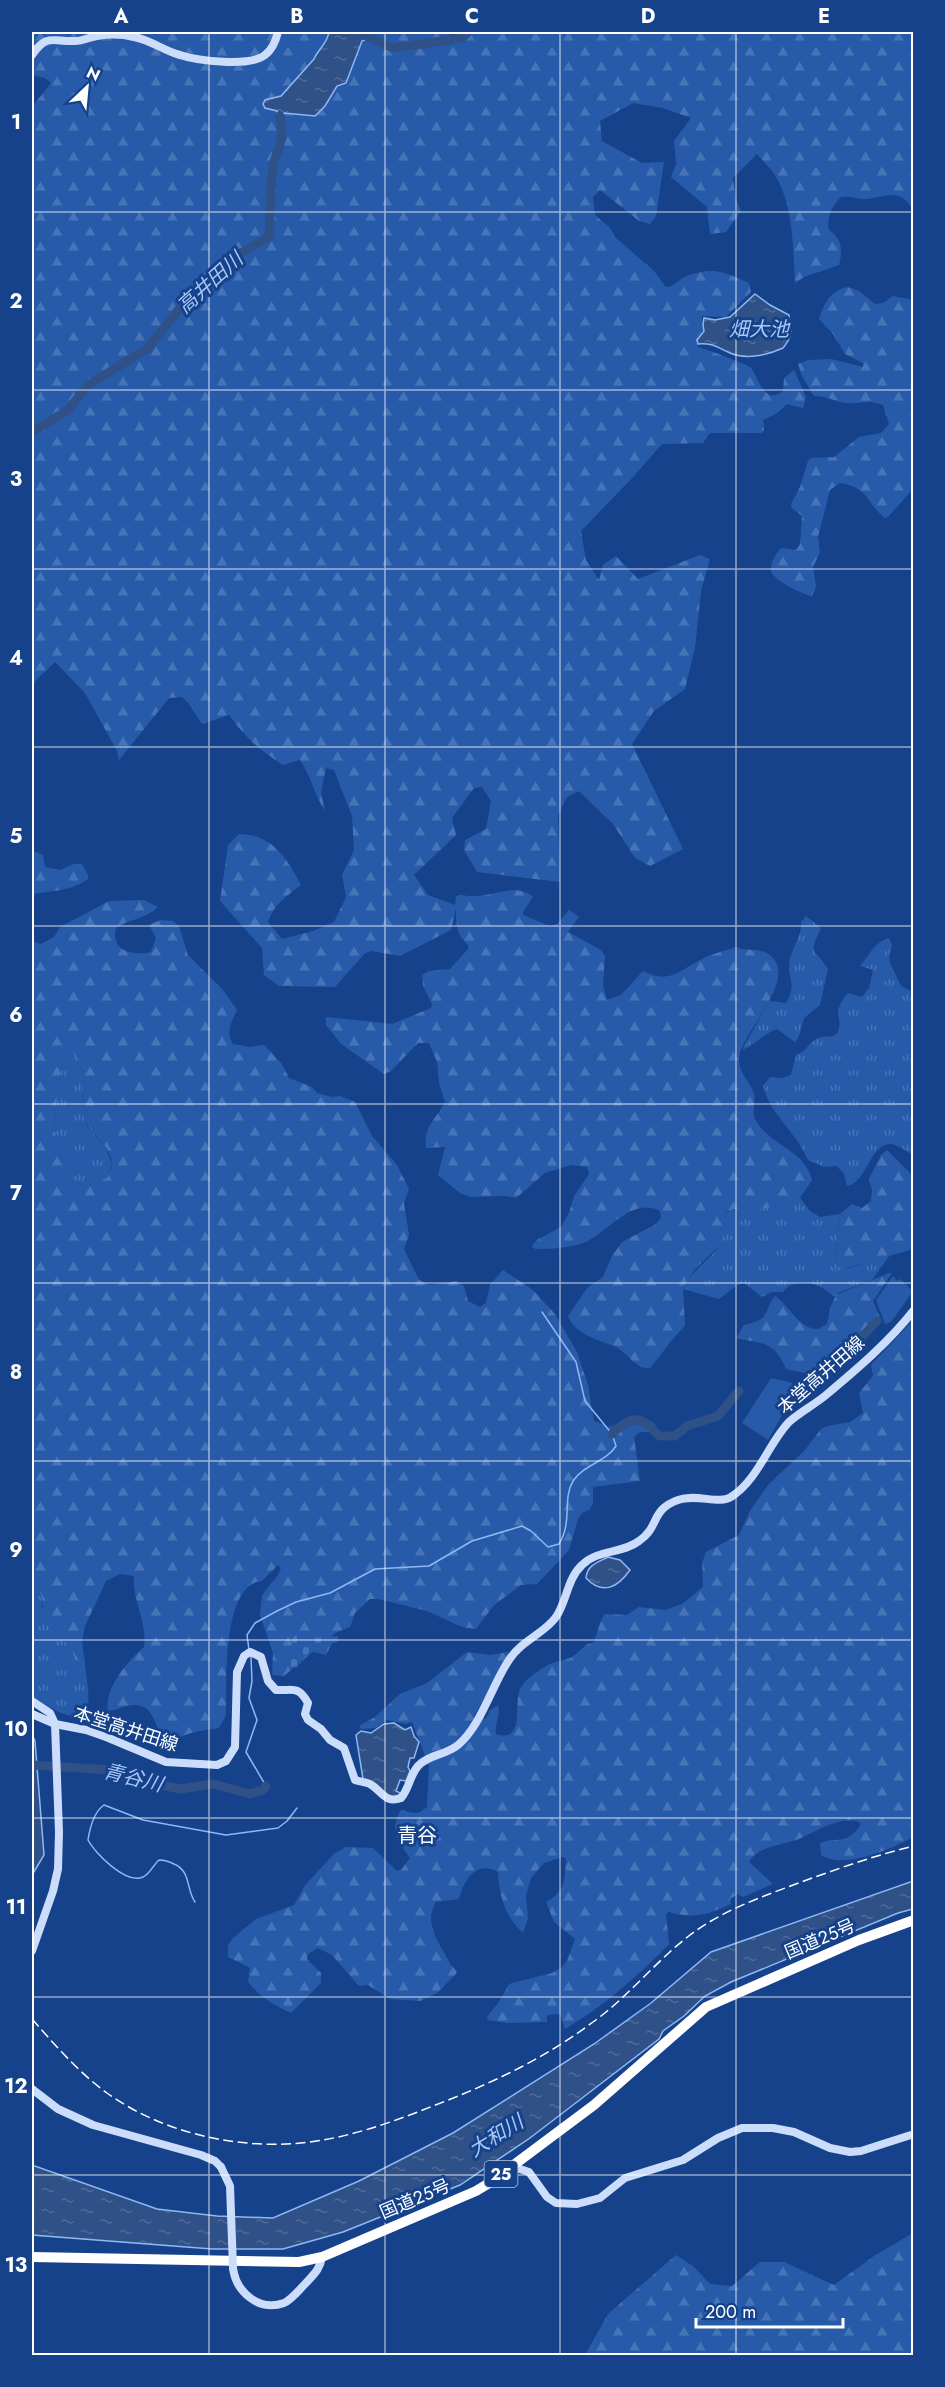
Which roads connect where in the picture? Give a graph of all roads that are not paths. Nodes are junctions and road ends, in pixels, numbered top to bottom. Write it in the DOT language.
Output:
graph roads {
  1 [pos="278,32"];
  2 [pos="32,56"];
  3 [pos="914,1310"];
  4 [pos="32,1701"];
  5 [pos="32,1714"];
  6 [pos="55,1727"];
  7 [pos="914,1920"];
  8 [pos="32,1951"];
  9 [pos="32,2089"];
  10 [pos="914,2134"];
  11 [pos="511,2166"];
  12 [pos="322,2257"];
  13 [pos="32,2258"];
  1 -- 2 [label="street"];
  3 -- 6 [label="street, 本堂高井田線"];
  4 -- 6 [label="street"];
  5 -- 6 [label="street, 本堂高井田線"];
  6 -- 8 [label="street"];
  7 -- 11 [label="highway, 国道25号 / 25"];
  9 -- 12 [label="street, bridge"];
  10 -- 11 [label="street"];
  11 -- 12 [label="highway, 国道25号 / 25"];
  12 -- 13 [label="highway, 国道25号 / 25"];
}
